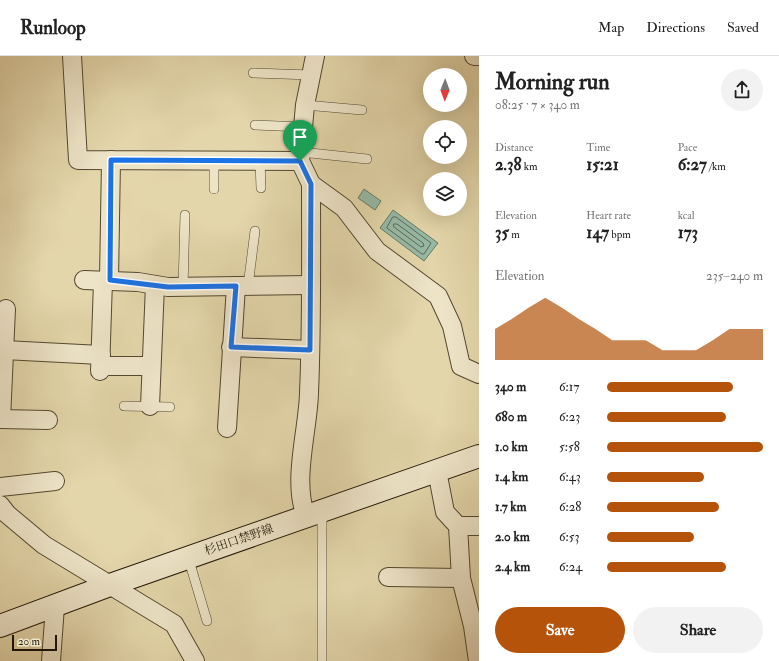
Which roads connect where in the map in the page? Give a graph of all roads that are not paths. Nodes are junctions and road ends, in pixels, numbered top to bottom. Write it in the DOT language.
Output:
graph roads {
  1 [pos="72,56"];
  2 [pos="315,56"];
  3 [pos="474,56"];
  4 [pos="479,56"];
  5 [pos="253,73"];
  6 [pos="311,75"];
  7 [pos="305,105"];
  8 [pos="362,110"];
  9 [pos="255,125"];
  10 [pos="303,127"];
  11 [pos="300,157"];
  12 [pos="367,159"];
  13 [pos="111,160"];
  14 [pos="214,161"];
  15 [pos="260,161"];
  16 [pos="311,184"];
  17 [pos="261,188"];
  18 [pos="214,189"];
  19 [pos="185,215"];
  20 [pos="255,231"];
  21 [pos="84,280"];
  22 [pos="106,280"];
  23 [pos="155,285"];
  24 [pos="311,285"];
  25 [pos="242,286"];
  26 [pos="183,287"];
  27 [pos="6,309"];
  28 [pos="231,347"];
  29 [pos="4,350"];
  30 [pos="310,350"];
  31 [pos="101,364"];
  32 [pos="150,366"];
  33 [pos="479,374"];
  34 [pos="124,406"];
  35 [pos="150,406"];
  36 [pos="170,407"];
  37 [pos="1,419"];
  38 [pos="48,420"];
  39 [pos="227,428"];
  40 [pos="479,456"];
  41 [pos="437,471"];
  42 [pos="55,481"];
  43 [pos="0,487"];
  44 [pos="0,505"];
  45 [pos="314,513"];
  46 [pos="458,526"];
  47 [pos="479,526"];
  48 [pos="188,558"];
  49 [pos="388,577"];
  50 [pos="461,578"];
  51 [pos="110,585"];
  52 [pos="55,606"];
  53 [pos="207,621"];
  54 [pos="0,626"];
  55 [pos="51,661"];
  56 [pos="195,661"];
  57 [pos="322,661"];
  58 [pos="478,661"];
  1 -- 13 [label="street"];
  2 -- 6 [label="street"];
  3 -- 4 [label="street"];
  5 -- 6 [label="lane"];
  6 -- 7 [label="street"];
  7 -- 8 [label="lane"];
  7 -- 10 [label="street"];
  9 -- 10 [label="lane"];
  10 -- 11 [label="street"];
  11 -- 12 [label="lane"];
  11 -- 15 [label="street"];
  11 -- 16 [label="street"];
  13 -- 14 [label="street"];
  13 -- 22 [label="street"];
  14 -- 15 [label="street"];
  14 -- 18 [label="lane"];
  15 -- 17 [label="lane"];
  16 -- 24 [label="street"];
  16 -- 33 [label="street"];
  19 -- 26 [label="lane"];
  20 -- 25 [label="lane"];
  21 -- 22 [label="street"];
  22 -- 23 [label="street"];
  22 -- 31 [label="street"];
  23 -- 26 [label="street"];
  23 -- 32 [label="street"];
  24 -- 25 [label="street"];
  24 -- 30 [label="street"];
  25 -- 26 [label="street"];
  25 -- 28 [label="street"];
  27 -- 29 [label="street"];
  28 -- 30 [label="street"];
  28 -- 39 [label="street"];
  29 -- 31 [label="street"];
  29 -- 37 [label="street"];
  30 -- 45 [label="street"];
  31 -- 32 [label="street"];
  32 -- 35 [label="street"];
  34 -- 35 [label="lane"];
  35 -- 36 [label="lane"];
  37 -- 38 [label="street"];
  40 -- 41 [label="main road, 杉田口禁野線"];
  41 -- 45 [label="main road, 杉田口禁野線"];
  41 -- 46 [label="street"];
  42 -- 43 [label="street"];
  44 -- 51 [label="street"];
  45 -- 48 [label="main road, 杉田口禁野線"];
  45 -- 57 [label="lane"];
  46 -- 47 [label="street"];
  46 -- 50 [label="street"];
  48 -- 51 [label="main road, 杉田口禁野線"];
  48 -- 53 [label="lane"];
  49 -- 50 [label="street"];
  50 -- 58 [label="street"];
  51 -- 52 [label="main road, 杉田口禁野線"];
  51 -- 56 [label="street"];
  52 -- 54 [label="main road, 杉田口禁野線"];
  52 -- 55 [label="street"];
}
